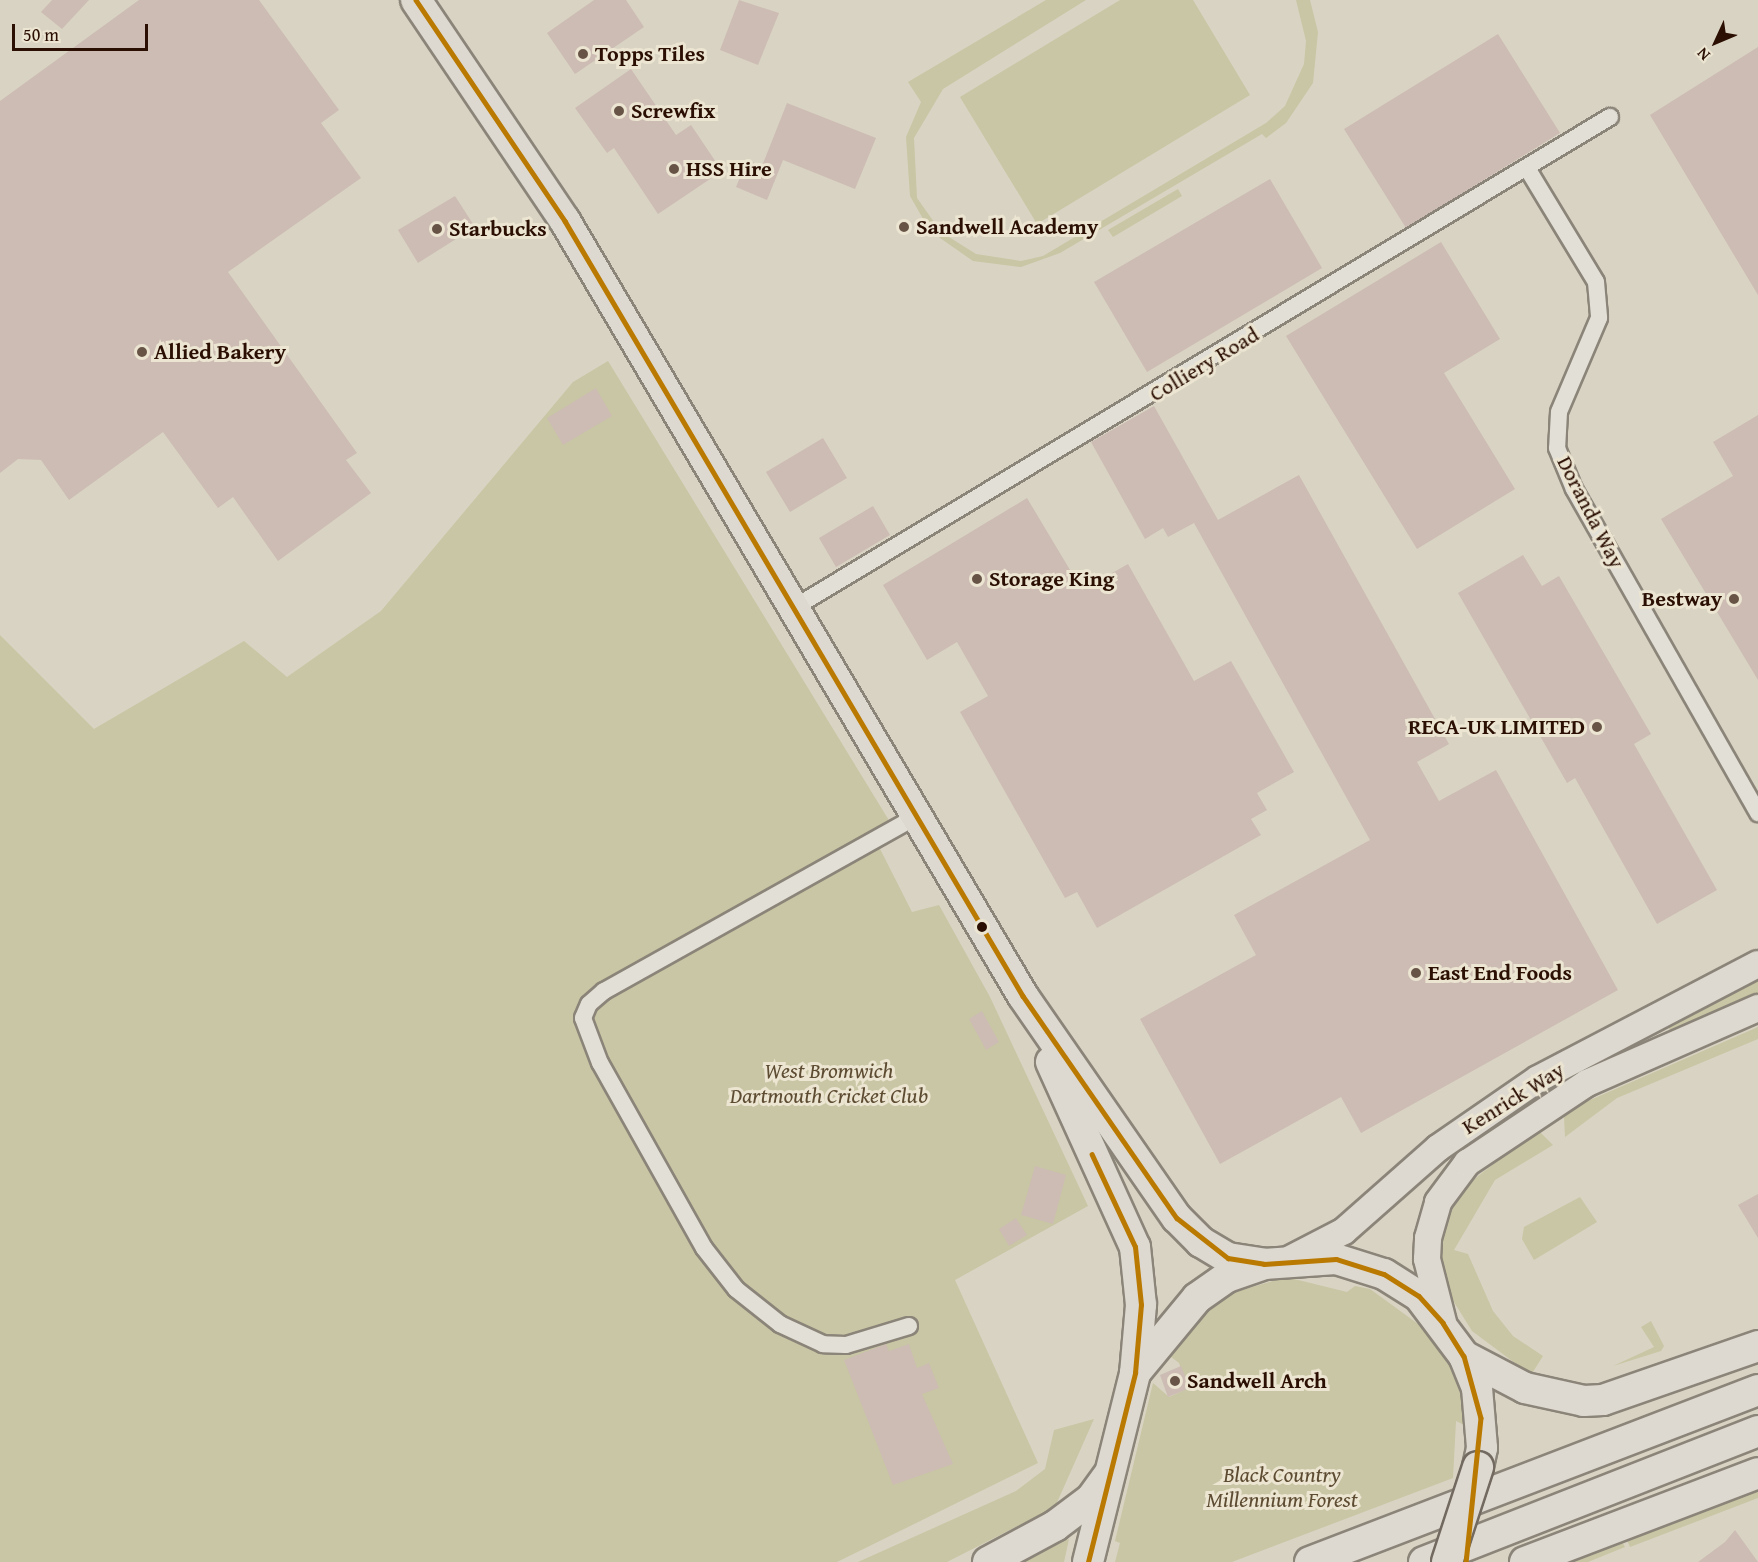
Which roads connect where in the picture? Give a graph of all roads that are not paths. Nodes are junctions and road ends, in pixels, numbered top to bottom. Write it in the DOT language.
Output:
graph roads {
  1 [pos="416,0"];
  2 [pos="1611,117"];
  3 [pos="1527,168"];
  4 [pos="795,607"];
  5 [pos="1758,813"];
  6 [pos="919,815"];
  7 [pos="1758,964"];
  8 [pos="1023,996"];
  9 [pos="1758,1008"];
  10 [pos="1275,1262"];
  11 [pos="1443,1323"];
  12 [pos="909,1326"];
  13 [pos="1758,1346"];
  14 [pos="1464,1356"];
  15 [pos="1135,1373"];
  16 [pos="1758,1390"];
  17 [pos="1758,1431"];
  18 [pos="1478,1467"];
  19 [pos="1112,1472"];
  20 [pos="1758,1473"];
  21 [pos="988,1562"];
  22 [pos="1088,1562"];
  23 [pos="1310,1562"];
  24 [pos="1424,1562"];
  25 [pos="1448,1562"];
  26 [pos="1466,1562"];
  27 [pos="1525,1562"];
  1 -- 4 [label="highway"];
  2 -- 3 [label="street, Colliery Road"];
  3 -- 4 [label="street, Colliery Road"];
  3 -- 5 [label="street, Doranda Way"];
  4 -- 6 [label="highway"];
  6 -- 8 [label="highway"];
  6 -- 12 [label="street"];
  7 -- 10 [label="main road, Kenrick Way"];
  8 -- 10 [label="highway"];
  8 -- 15 [label="highway"];
  9 -- 11 [label="main road, Kenrick Way"];
  10 -- 11 [label="highway"];
  10 -- 15 [label="highway"];
  11 -- 14 [label="highway"];
  13 -- 14 [label="highway"];
  14 -- 18 [label="highway"];
  15 -- 19 [label="highway"];
  16 -- 23 [label="highway"];
  17 -- 24 [label="highway"];
  18 -- 25 [label="highway, bridge"];
  18 -- 26 [label="highway, bridge"];
  19 -- 21 [label="highway"];
  19 -- 22 [label="highway"];
  20 -- 27 [label="highway"];
}
